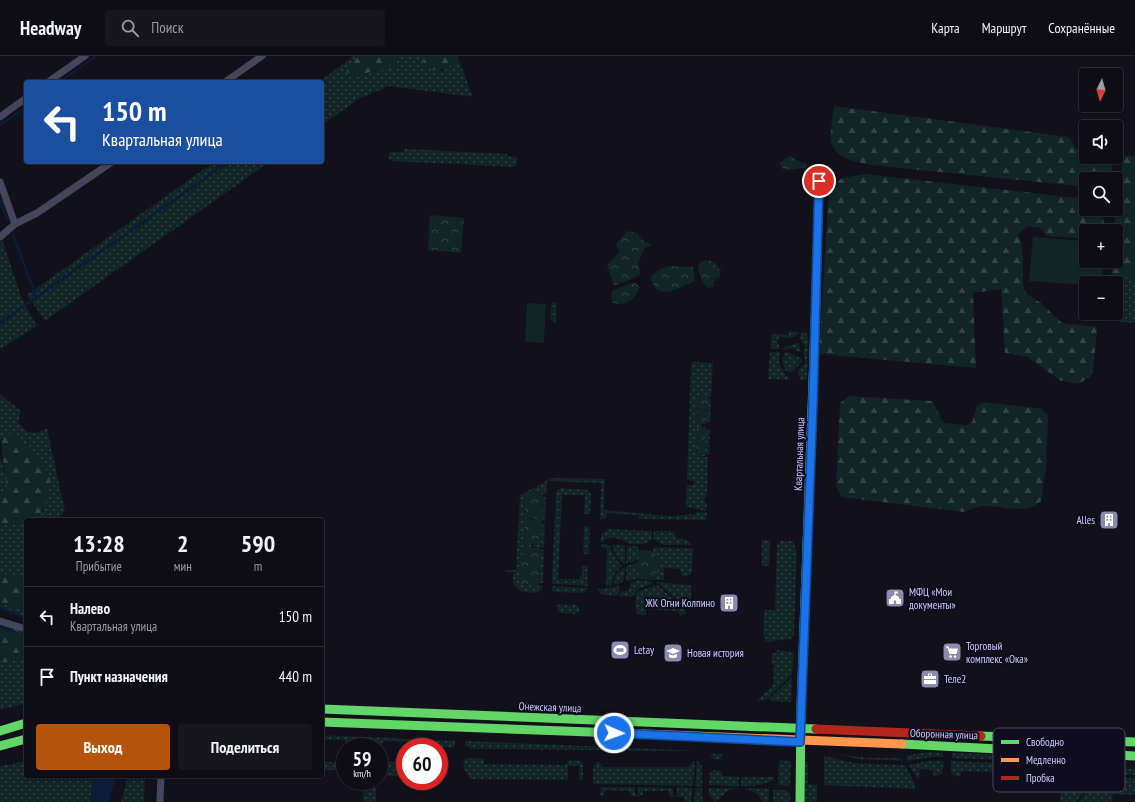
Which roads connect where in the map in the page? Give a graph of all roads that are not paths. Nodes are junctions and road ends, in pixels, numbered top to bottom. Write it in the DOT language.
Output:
graph roads {
  1 [pos="85,56"];
  2 [pos="262,56"];
  3 [pos="51,80"];
  4 [pos="228,80"];
  5 [pos="24,99"];
  6 [pos="0,117"];
  7 [pos="109,164"];
  8 [pos="819,181"];
  9 [pos="0,182"];
  10 [pos="15,224"];
  11 [pos="0,238"];
  12 [pos="0,620"];
  13 [pos="24,628"];
  14 [pos="324,709"];
  15 [pos="324,722"];
  16 [pos="24,724"];
  17 [pos="800,729"];
  18 [pos="0,731"];
  19 [pos="993,736"];
  20 [pos="24,740"];
  21 [pos="800,742"];
  22 [pos="1125,742"];
  23 [pos="1135,742"];
  24 [pos="0,746"];
  25 [pos="993,748"];
  26 [pos="1125,755"];
  27 [pos="1135,756"];
  28 [pos="161,778"];
  29 [pos="160,802"];
  30 [pos="800,802"];
  1 -- 3 [label="street"];
  2 -- 4 [label="street"];
  5 -- 6 [label="street"];
  7 -- 10 [label="street"];
  8 -- 17 [label="main road, Квартальная улица"];
  9 -- 10 [label="street"];
  10 -- 11 [label="street"];
  12 -- 13 [label="street"];
  14 -- 17 [label="main road, Онежская улица"];
  15 -- 21 [label="main road"];
  16 -- 18 [label="main road"];
  17 -- 19 [label="main road, Оборонная улица"];
  17 -- 21 [label="main road, Квартальная улица"];
  20 -- 24 [label="main road"];
  21 -- 25 [label="main road, Оборонная улица"];
  21 -- 30 [label="main road, Квартальная улица"];
  22 -- 23 [label="main road, Оборонная улица"];
  26 -- 27 [label="main road, Оборонная улица"];
  28 -- 29 [label="street"];
}
